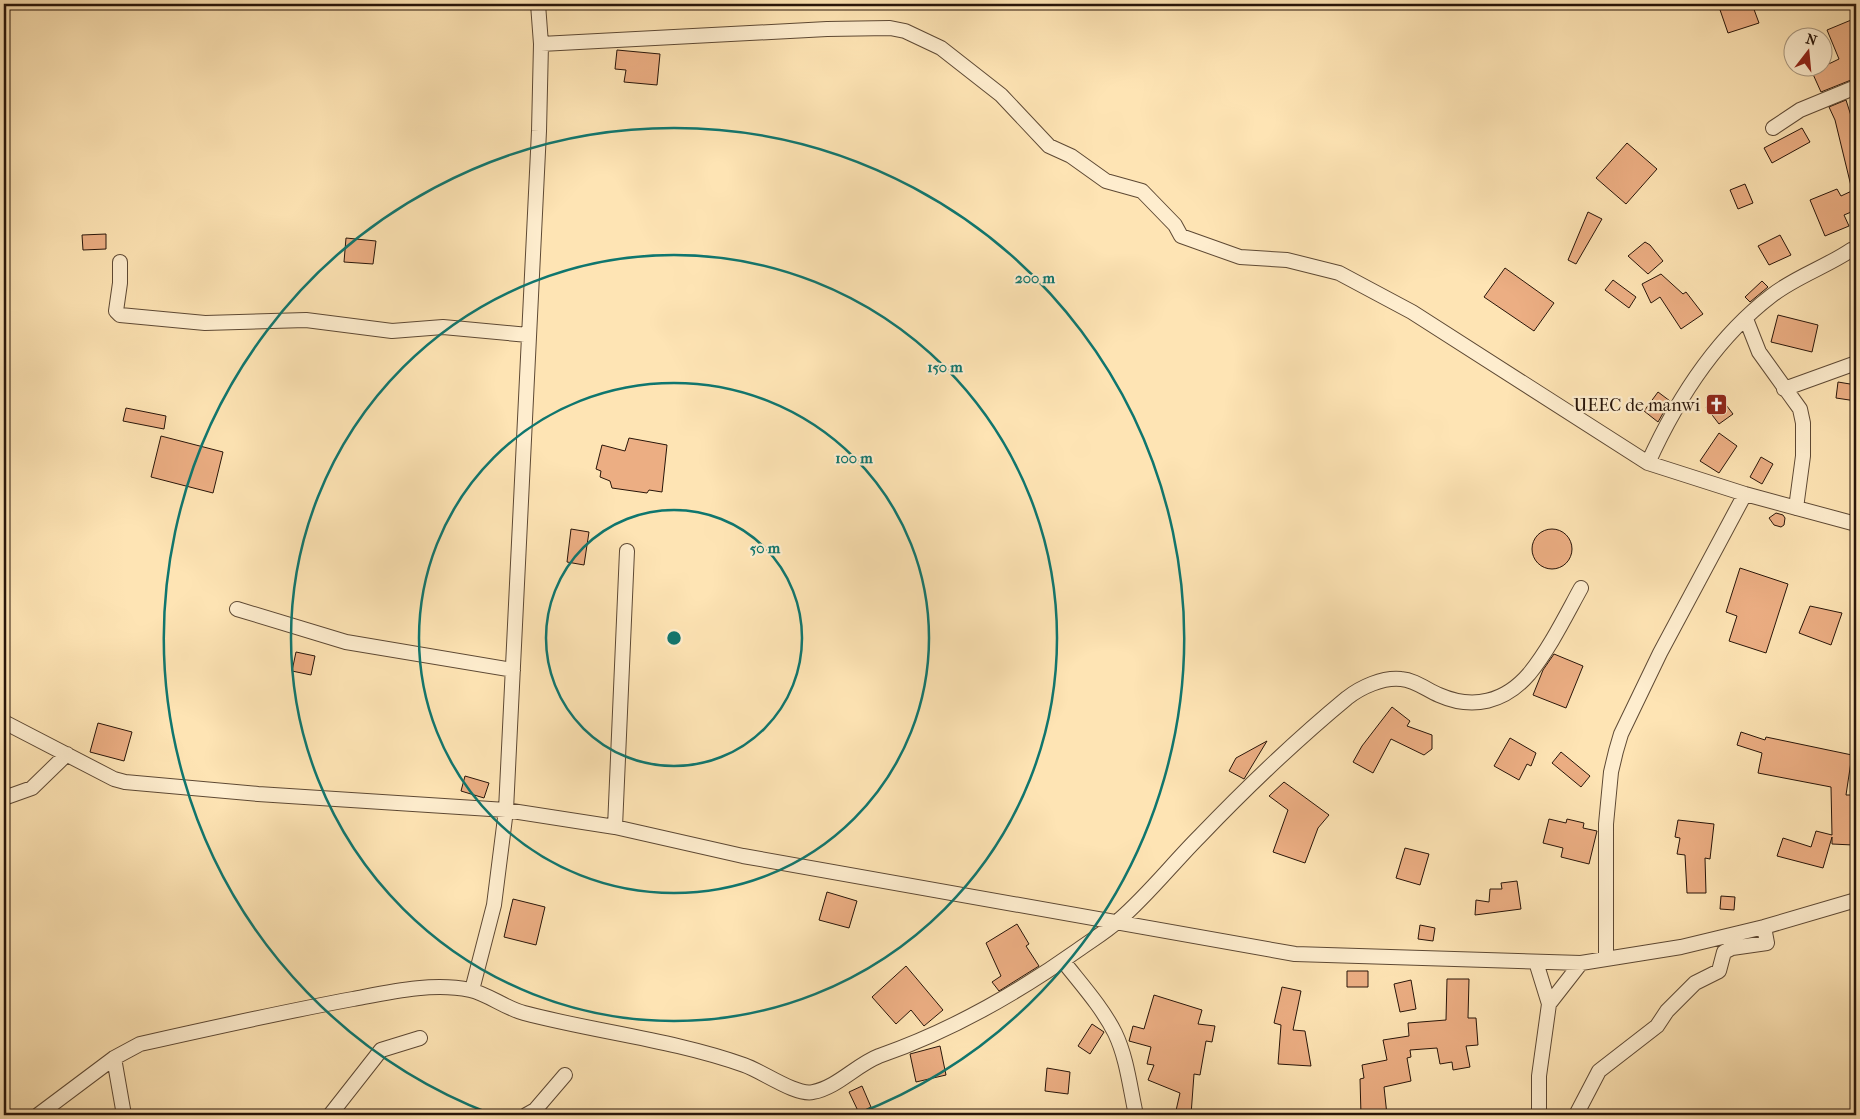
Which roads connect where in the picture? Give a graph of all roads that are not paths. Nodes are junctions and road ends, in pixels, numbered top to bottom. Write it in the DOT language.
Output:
graph roads {
  1 [pos="538,4"];
  2 [pos="542,44"];
  3 [pos="1856,87"];
  4 [pos="1773,128"];
  5 [pos="1851,250"];
  6 [pos="120,262"];
  7 [pos="1746,318"];
  8 [pos="528,335"];
  9 [pos="1856,363"];
  10 [pos="1784,389"];
  11 [pos="1648,463"];
  12 [pos="1746,494"];
  13 [pos="1796,508"];
  14 [pos="1856,524"];
  15 [pos="627,551"];
  16 [pos="1581,588"];
  17 [pos="237,609"];
  18 [pos="513,670"];
  19 [pos="4,722"];
  20 [pos="67,754"];
  21 [pos="4,798"];
  22 [pos="506,810"];
  23 [pos="615,827"];
  24 [pos="1856,900"];
  25 [pos="1118,921"];
  26 [pos="1764,927"];
  27 [pos="1606,959"];
  28 [pos="1063,960"];
  29 [pos="1536,962"];
  30 [pos="1581,963"];
  31 [pos="472,990"];
  32 [pos="1550,1004"];
  33 [pos="420,1038"];
  34 [pos="114,1058"];
  35 [pos="565,1075"];
  36 [pos="38,1115"];
  37 [pos="124,1115"];
  38 [pos="330,1115"];
  39 [pos="526,1115"];
  40 [pos="1136,1115"];
  41 [pos="1539,1115"];
  42 [pos="1576,1115"];
  1 -- 2 [label="street"];
  2 -- 8 [label="street"];
  2 -- 11 [label="street"];
  3 -- 4 [label="street"];
  5 -- 7 [label="street"];
  6 -- 8 [label="street"];
  7 -- 10 [label="street"];
  7 -- 11 [label="street"];
  8 -- 18 [label="street"];
  9 -- 10 [label="street"];
  10 -- 13 [label="street"];
  11 -- 12 [label="street"];
  12 -- 13 [label="street"];
  12 -- 27 [label="street"];
  13 -- 14 [label="street"];
  15 -- 23 [label="street"];
  16 -- 25 [label="street"];
  17 -- 18 [label="street"];
  18 -- 22 [label="street"];
  19 -- 20 [label="street"];
  20 -- 21 [label="street"];
  20 -- 22 [label="street"];
  22 -- 23 [label="street"];
  22 -- 31 [label="street"];
  23 -- 25 [label="street"];
  24 -- 26 [label="street"];
  25 -- 28 [label="street"];
  25 -- 29 [label="street"];
  26 -- 27 [label="street"];
  26 -- 42 [label="street"];
  27 -- 30 [label="street"];
  28 -- 31 [label="street"];
  28 -- 40 [label="street"];
  29 -- 30 [label="street"];
  29 -- 32 [label="street"];
  30 -- 32 [label="street"];
  31 -- 34 [label="street"];
  32 -- 41 [label="street"];
  33 -- 38 [label="street"];
  34 -- 36 [label="street"];
  34 -- 37 [label="street"];
  35 -- 39 [label="street"];
}
